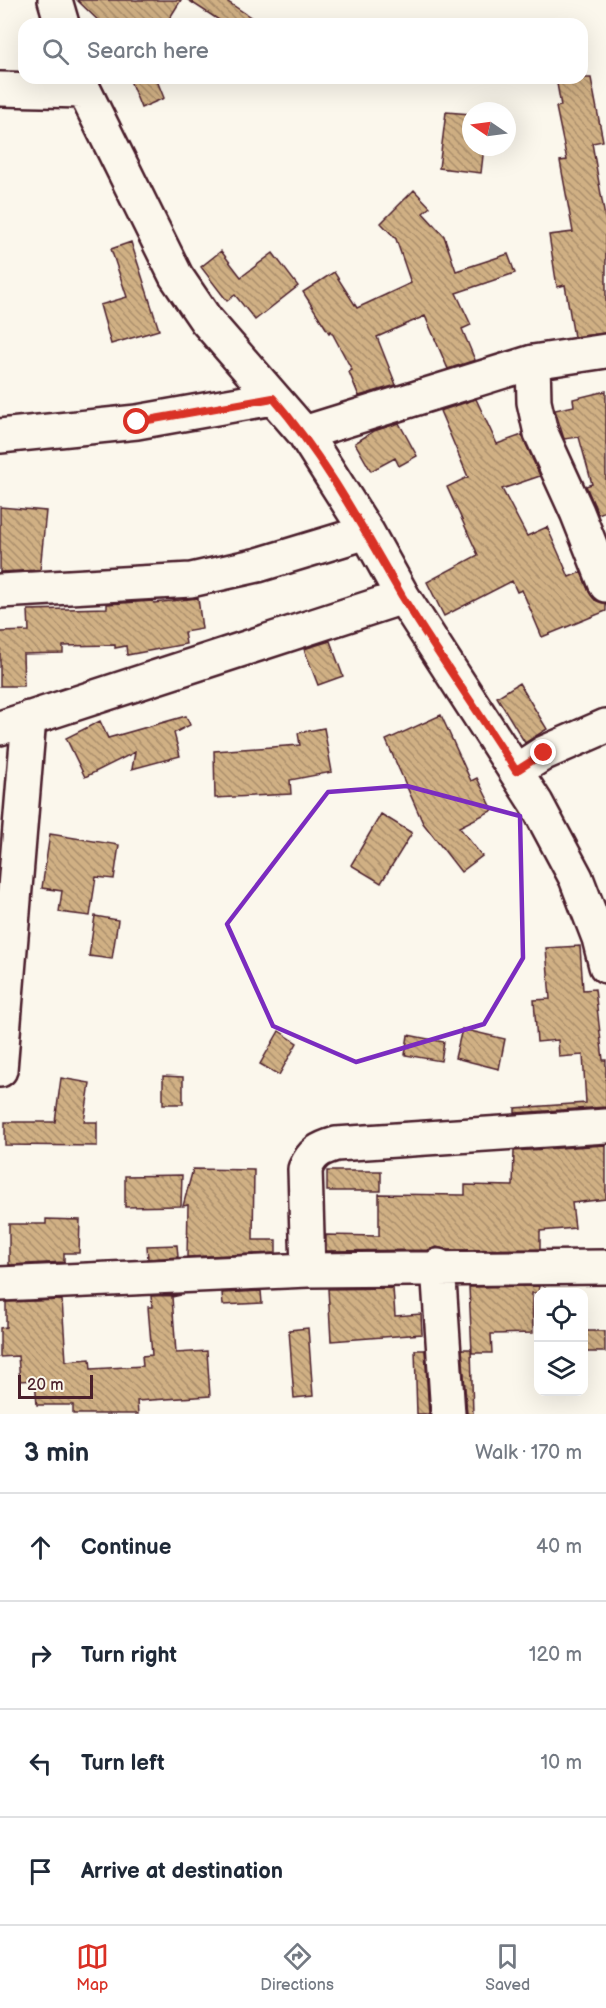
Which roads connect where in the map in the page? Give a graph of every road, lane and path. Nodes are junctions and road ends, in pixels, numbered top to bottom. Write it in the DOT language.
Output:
graph roads {
  1 [pos="56,0"];
  2 [pos="60,18"];
  3 [pos="81,84"];
  4 [pos="0,89"];
  5 [pos="606,351"];
  6 [pos="532,362"];
  7 [pos="273,398"];
  8 [pos="304,434"];
  9 [pos="0,436"];
  10 [pos="367,532"];
  11 [pos="606,585"];
  12 [pos="0,591"];
  13 [pos="403,597"];
  14 [pos="15,723"];
  15 [pos="606,726"];
  16 [pos="516,771"];
  17 [pos="604,947"];
  18 [pos="0,1070"];
  19 [pos="606,1126"];
  20 [pos="438,1266"];
  21 [pos="606,1267"];
  22 [pos="308,1270"];
  23 [pos="0,1284"];
  24 [pos="448,1414"];
  1 -- 2 [label="street"];
  3 -- 4 [label="street"];
  3 -- 7 [label="street"];
  5 -- 6 [label="street"];
  6 -- 8 [label="street"];
  6 -- 11 [label="street"];
  7 -- 8 [label="street"];
  7 -- 9 [label="street"];
  8 -- 10 [label="street"];
  10 -- 12 [label="street"];
  10 -- 13 [label="street"];
  13 -- 14 [label="street"];
  13 -- 16 [label="street"];
  14 -- 18 [label="street"];
  15 -- 16 [label="street"];
  16 -- 17 [label="street"];
  19 -- 22 [label="street"];
  20 -- 21 [label="street"];
  20 -- 22 [label="street"];
  20 -- 24 [label="street"];
  22 -- 23 [label="street"];
}
